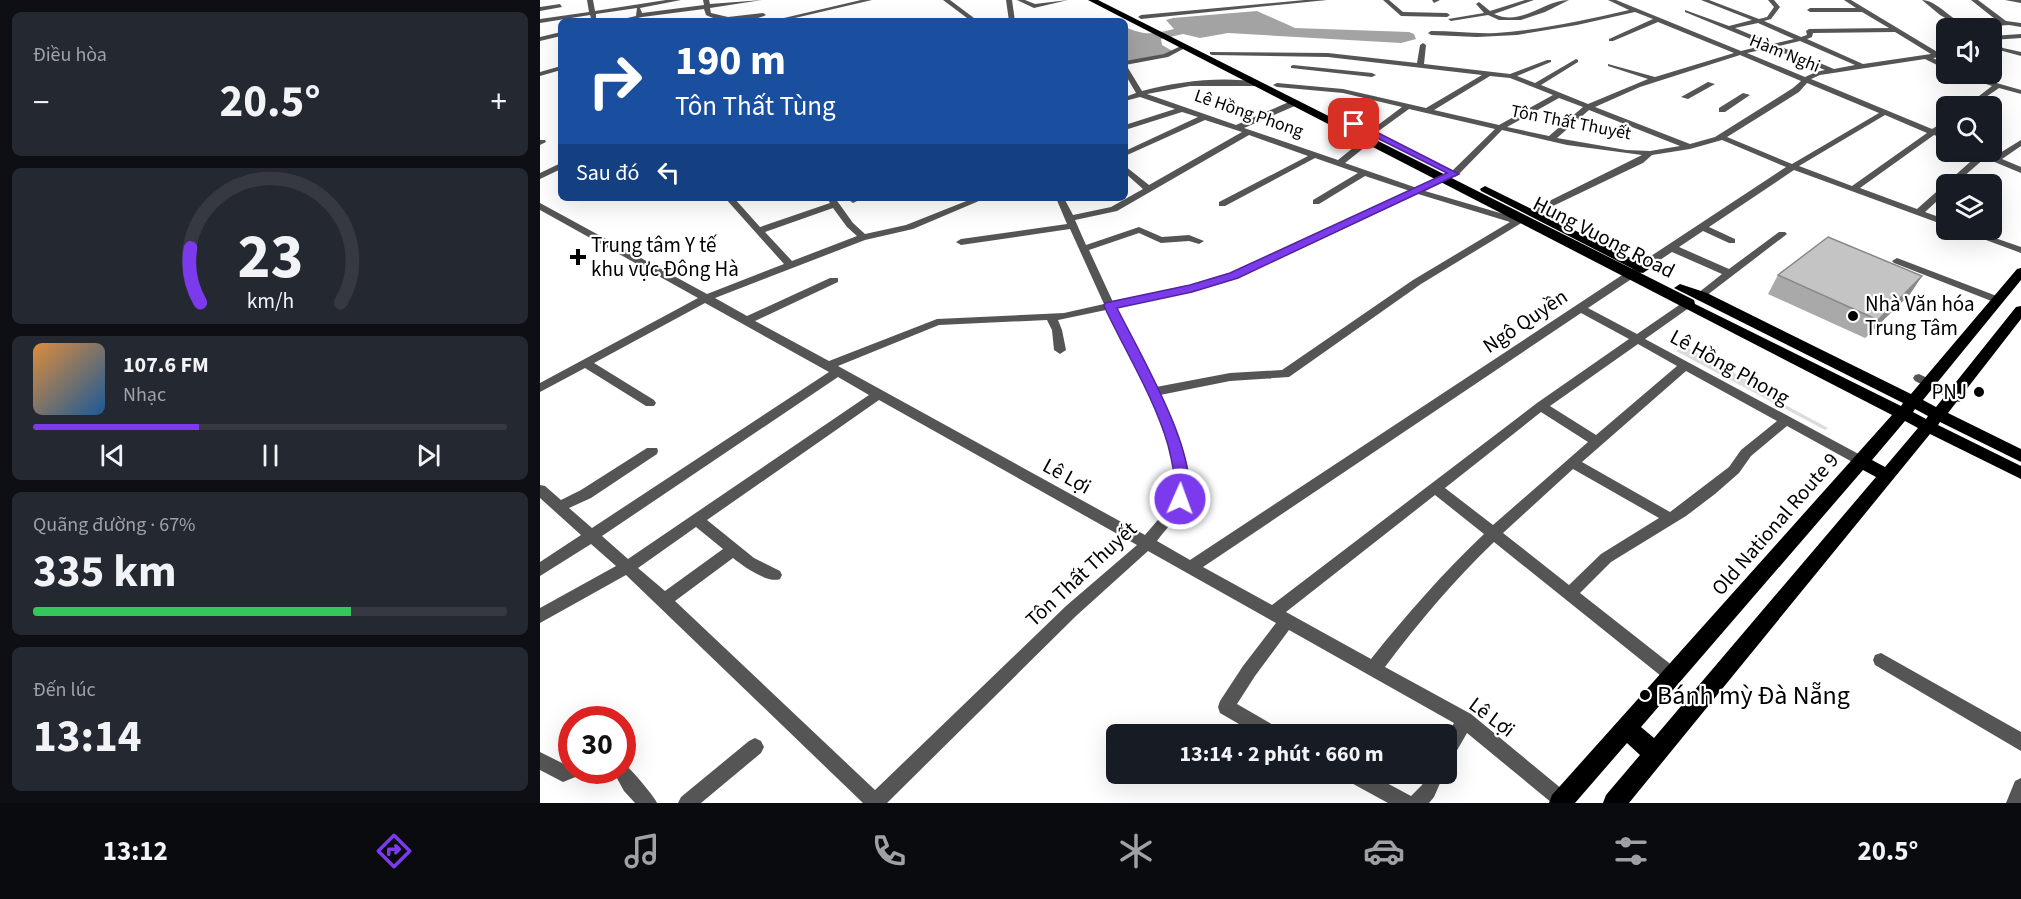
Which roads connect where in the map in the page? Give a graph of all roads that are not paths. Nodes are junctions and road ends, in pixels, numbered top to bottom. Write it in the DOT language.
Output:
graph roads {
  1 [pos="590,0"];
  2 [pos="678,0"];
  3 [pos="869,0"];
  4 [pos="946,0"];
  5 [pos="1009,0"];
  6 [pos="1020,0"];
  7 [pos="1065,0"];
  8 [pos="1092,0"];
  9 [pos="1107,0"];
  10 [pos="1324,0"];
  11 [pos="1386,0"];
  12 [pos="1531,0"];
  13 [pos="1566,0"];
  14 [pos="1611,0"];
  15 [pos="1704,0"];
  16 [pos="1771,0"];
  17 [pos="1847,0"];
  18 [pos="1925,0"];
  19 [pos="1974,0"];
  20 [pos="2008,0"];
  21 [pos="2021,2"];
  22 [pos="560,3"];
  23 [pos="636,3"];
  24 [pos="706,3"];
  25 [pos="1479,4"];
  26 [pos="1718,4"];
  27 [pos="764,8"];
  28 [pos="540,9"];
  29 [pos="1635,10"];
  30 [pos="1810,10"];
  31 [pos="1862,10"];
  32 [pos="593,13"];
  33 [pos="708,14"];
  34 [pos="1487,14"];
  35 [pos="640,15"];
  36 [pos="1142,17"];
  37 [pos="558,18"];
  38 [pos="559,18"];
  39 [pos="594,18"];
  40 [pos="636,18"];
  41 [pos="711,18"];
  42 [pos="717,18"];
  43 [pos="729,18"];
  44 [pos="788,18"];
  45 [pos="971,18"];
  46 [pos="1012,18"];
  47 [pos="1127,18"];
  48 [pos="1128,18"];
  49 [pos="1949,18"];
  50 [pos="1659,19"];
  51 [pos="1131,20"];
  52 [pos="540,21"];
  53 [pos="1760,21"];
  54 [pos="2002,25"];
  55 [pos="2010,25"];
  56 [pos="2021,25"];
  57 [pos="1728,27"];
  58 [pos="1896,30"];
  59 [pos="1431,33"];
  60 [pos="558,35"];
  61 [pos="1169,35"];
  62 [pos="2021,36"];
  63 [pos="2002,37"];
  64 [pos="540,39"];
  65 [pos="1802,39"];
  66 [pos="1611,40"];
  67 [pos="1423,45"];
  68 [pos="1774,46"];
  69 [pos="1183,47"];
  70 [pos="2002,49"];
  71 [pos="1212,53"];
  72 [pos="1740,53"];
  73 [pos="2021,54"];
  74 [pos="1936,55"];
  75 [pos="1936,56"];
  76 [pos="1926,57"];
  77 [pos="1380,60"];
  78 [pos="1549,61"];
  79 [pos="1576,61"];
  80 [pos="1128,62"];
  81 [pos="1627,62"];
  82 [pos="1936,62"];
  83 [pos="1610,65"];
  84 [pos="1420,66"];
  85 [pos="1861,66"];
  86 [pos="558,67"];
  87 [pos="1293,67"];
  88 [pos="540,68"];
  89 [pos="558,68"];
  90 [pos="1832,71"];
  91 [pos="1128,73"];
  92 [pos="1490,73"];
  93 [pos="540,74"];
  94 [pos="1372,75"];
  95 [pos="1665,75"];
  96 [pos="1510,76"];
  97 [pos="1654,79"];
  98 [pos="1808,80"];
  99 [pos="1257,84"];
  100 [pos="1711,84"];
  101 [pos="1994,84"];
  102 [pos="1277,85"];
  103 [pos="1536,85"];
  104 [pos="1998,85"];
  105 [pos="2021,92"];
  106 [pos="1140,94"];
  107 [pos="1362,95"];
  108 [pos="1559,95"];
  109 [pos="1746,95"];
  110 [pos="1983,96"];
  111 [pos="1686,97"];
  112 [pos="1128,98"];
  113 [pos="1294,103"];
  114 [pos="1408,106"];
  115 [pos="1588,107"];
  116 [pos="1183,110"];
  117 [pos="1428,110"];
  118 [pos="1722,110"];
  119 [pos="1886,112"];
  120 [pos="1205,117"];
  121 [pos="1128,127"];
  122 [pos="1501,127"];
  123 [pos="1237,128"];
  124 [pos="1936,130"];
  125 [pos="1248,132"];
  126 [pos="1933,132"];
  127 [pos="1936,133"];
  128 [pos="1369,137"];
  129 [pos="1721,137"];
  130 [pos="1551,139"];
  131 [pos="2021,142"];
  132 [pos="1690,147"];
  133 [pos="1128,153"];
  134 [pos="1650,153"];
  135 [pos="1315,155"];
  136 [pos="2002,155"];
  137 [pos="1972,162"];
  138 [pos="2002,162"];
  139 [pos="1340,163"];
  140 [pos="558,167"];
  141 [pos="1793,167"];
  142 [pos="2021,170"];
  143 [pos="1128,172"];
  144 [pos="1365,172"];
  145 [pos="1454,174"];
  146 [pos="1960,174"];
  147 [pos="540,176"];
  148 [pos="1443,179"];
  149 [pos="1148,189"];
  150 [pos="1853,189"];
  151 [pos="1417,190"];
  152 [pos="1936,197"];
  153 [pos="732,201"];
  154 [pos="833,201"];
  155 [pos="975,201"];
  156 [pos="1061,201"];
  157 [pos="1128,201"];
  158 [pos="1128,201"];
  159 [pos="1316,202"];
  160 [pos="1222,204"];
  161 [pos="540,206"];
  162 [pos="1532,213"];
  163 [pos="1918,213"];
  164 [pos="1936,219"];
  165 [pos="1519,220"];
  166 [pos="1071,222"];
  167 [pos="1701,227"];
  168 [pos="760,230"];
  169 [pos="1782,234"];
  170 [pos="863,237"];
  171 [pos="1992,240"];
  172 [pos="1199,241"];
  173 [pos="1732,241"];
  174 [pos="961,242"];
  175 [pos="1670,247"];
  176 [pos="1083,249"];
  177 [pos="2021,250"];
  178 [pos="1897,261"];
  179 [pos="790,265"];
  180 [pos="1635,270"];
  181 [pos="1729,273"];
  182 [pos="2019,277"];
  183 [pos="834,280"];
  184 [pos="706,298"];
  185 [pos="1694,300"];
  186 [pos="1998,300"];
  187 [pos="1110,306"];
  188 [pos="1580,308"];
  189 [pos="2021,310"];
  190 [pos="1051,316"];
  191 [pos="746,321"];
  192 [pos="1639,340"];
  193 [pos="1059,350"];
  194 [pos="585,363"];
  195 [pos="1685,365"];
  196 [pos="833,369"];
  197 [pos="1924,381"];
  198 [pos="540,388"];
  199 [pos="1152,392"];
  200 [pos="879,394"];
  201 [pos="1957,397"];
  202 [pos="650,404"];
  203 [pos="1541,406"];
  204 [pos="1907,408"];
  205 [pos="1786,420"];
  206 [pos="1933,421"];
  207 [pos="1598,442"];
  208 [pos="652,451"];
  209 [pos="2021,456"];
  210 [pos="1861,460"];
  211 [pos="1572,462"];
  212 [pos="2021,473"];
  213 [pos="1887,476"];
  214 [pos="1436,488"];
  215 [pos="548,502"];
  216 [pos="1670,518"];
  217 [pos="696,519"];
  218 [pos="1496,533"];
  219 [pos="591,536"];
  220 [pos="1147,544"];
  221 [pos="733,549"];
  222 [pos="627,567"];
  223 [pos="1190,568"];
  224 [pos="540,570"];
  225 [pos="775,575"];
  226 [pos="1571,593"];
  227 [pos="664,600"];
  228 [pos="540,616"];
  229 [pos="1279,618"];
  230 [pos="1881,660"];
  231 [pos="1373,670"];
  232 [pos="1672,675"];
  233 [pos="1465,720"];
  234 [pos="1255,724"];
  235 [pos="1626,728"];
  236 [pos="1457,734"];
  237 [pos="2021,742"];
  238 [pos="755,747"];
  239 [pos="1656,753"];
  240 [pos="540,761"];
  241 [pos="558,770"];
  242 [pos="629,784"];
  243 [pos="1371,784"];
  244 [pos="1431,784"];
  245 [pos="2021,787"];
  246 [pos="875,802"];
  247 [pos="1563,802"];
  248 [pos="648,803"];
  249 [pos="687,803"];
  250 [pos="1406,803"];
  251 [pos="1416,803"];
  252 [pos="1614,803"];
  253 [pos="2015,803"];
  1 -- 32 [label="street"];
  2 -- 23 [label="street"];
  3 -- 44 [label="street"];
  4 -- 45 [label="street"];
  5 -- 46 [label="street"];
  6 -- 7 [label="street"];
  8 -- 47 [label="main road"];
  9 -- 36 [label="main road, Hung Vuong Road"];
  10 -- 36 [label="street"];
  11 -- 34 [label="street"];
  12 -- 34 [label="street"];
  13 -- 34 [label="street"];
  14 -- 29 [label="street, Hàm Nghi"];
  15 -- 26 [label="street"];
  16 -- 53 [label="street"];
  17 -- 31 [label="street"];
  18 -- 49 [label="street"];
  19 -- 55 [label="street"];
  20 -- 21 [label="street"];
  22 -- 28 [label="street"];
  22 -- 38 [label="street"];
  23 -- 32 [label="street"];
  23 -- 35 [label="street"];
  24 -- 27 [label="street"];
  24 -- 33 [label="street"];
  24 -- 35 [label="street"];
  25 -- 34 [label="street"];
  26 -- 53 [label="street"];
  26 -- 57 [label="street"];
  27 -- 43 [label="street"];
  29 -- 50 [label="street, Hàm Nghi"];
  29 -- 59 [label="street"];
  30 -- 31 [label="street"];
  31 -- 58 [label="street"];
  32 -- 38 [label="street"];
  32 -- 39 [label="street"];
  33 -- 41 [label="street"];
  33 -- 42 [label="street"];
  35 -- 40 [label="street"];
  36 -- 51 [label="main road"];
  36 -- 61 [label="main road, Hung Vuong Road"];
  37 -- 52 [label="street"];
  48 -- 51 [label="main road"];
  50 -- 66 [label="street"];
  50 -- 72 [label="street, Hàm Nghi"];
  51 -- 61 [label="main road"];
  53 -- 57 [label="street"];
  53 -- 65 [label="street"];
  54 -- 55 [label="street"];
  55 -- 56 [label="street"];
  57 -- 68 [label="street"];
  58 -- 65 [label="street"];
  58 -- 74 [label="street"];
  60 -- 64 [label="street"];
  61 -- 69 [label="main road, Hung Vuong Road"];
  61 -- 71 [label="main road, Hung Vuong Road"];
  62 -- 63 [label="street"];
  65 -- 68 [label="street"];
  65 -- 85 [label="street"];
  67 -- 84 [label="street"];
  68 -- 72 [label="street"];
  68 -- 90 [label="street"];
  69 -- 80 [label="street"];
  69 -- 99 [label="main road, Hung Vuong Road"];
  70 -- 73 [label="street"];
  71 -- 77 [label="street"];
  71 -- 102 [label="main road, Hung Vuong Road"];
  72 -- 95 [label="street"];
  72 -- 98 [label="street, Hàm Nghi"];
  75 -- 76 [label="street, Tôn Thất Thuyết"];
  76 -- 82 [label="street"];
  76 -- 85 [label="street, Tôn Thất Thuyết"];
  77 -- 84 [label="street"];
  77 -- 94 [label="street"];
  78 -- 96 [label="street"];
  79 -- 103 [label="street"];
  81 -- 95 [label="street"];
  83 -- 97 [label="street"];
  84 -- 92 [label="street"];
  85 -- 90 [label="street, Tôn Thất Thuyết"];
  86 -- 88 [label="street"];
  87 -- 94 [label="street"];
  89 -- 93 [label="street"];
  90 -- 98 [label="street, Tôn Thất Thuyết"];
  91 -- 106 [label="street"];
  92 -- 96 [label="street"];
  92 -- 117 [label="street"];
  94 -- 107 [label="street"];
  95 -- 97 [label="street"];
  96 -- 103 [label="street"];
  97 -- 115 [label="street"];
  98 -- 119 [label="street, Hàm Nghi"];
  98 -- 129 [label="street, Tôn Thất Thuyết"];
  99 -- 102 [label="main road"];
  99 -- 106 [label="street"];
  99 -- 113 [label="main road, Hung Vuong Road"];
  100 -- 111 [label="street"];
  101 -- 104 [label="street"];
  102 -- 107 [label="street, Tôn Thất Thuyết"];
  102 -- 128 [label="main road, Hung Vuong Road"];
  103 -- 108 [label="street"];
  104 -- 105 [label="street"];
  104 -- 110 [label="street"];
  106 -- 112 [label="street"];
  106 -- 116 [label="street, Lê Hồng Phong"];
  107 -- 114 [label="street, Tôn Thất Thuyết"];
  108 -- 115 [label="street"];
  108 -- 122 [label="street"];
  109 -- 118 [label="street"];
  113 -- 123 [label="street"];
  113 -- 128 [label="main road, Hung Vuong Road"];
  114 -- 117 [label="street, Tôn Thất Thuyết"];
  114 -- 128 [label="street"];
  115 -- 130 [label="street"];
  115 -- 132 [label="street"];
  116 -- 120 [label="street, Lê Hồng Phong"];
  116 -- 121 [label="street"];
  117 -- 122 [label="street, Tôn Thất Thuyết"];
  119 -- 126 [label="street, Hàm Nghi"];
  119 -- 141 [label="street, Ngô Quyền"];
  120 -- 123 [label="street, Lê Hồng Phong"];
  120 -- 133 [label="street"];
  122 -- 130 [label="street, Tôn Thất Thuyết"];
  122 -- 145 [label="street"];
  123 -- 125 [label="street, Lê Hồng Phong"];
  124 -- 126 [label="street"];
  125 -- 135 [label="street, Lê Hồng Phong"];
  125 -- 149 [label="street"];
  126 -- 127 [label="street, Hàm Nghi"];
  126 -- 150 [label="street"];
  128 -- 139 [label="street"];
  128 -- 145 [label="main road, Hung Vuong Road"];
  128 -- 148 [label="main road, Hung Vuong Road"];
  129 -- 132 [label="street, Tôn Thất Thuyết"];
  129 -- 141 [label="street"];
  130 -- 134 [label="street, Tôn Thất Thuyết"];
  131 -- 136 [label="street"];
  132 -- 134 [label="street, Tôn Thất Thuyết"];
  134 -- 162 [label="street"];
  135 -- 139 [label="street, Lê Hồng Phong"];
  135 -- 160 [label="street"];
  137 -- 146 [label="street"];
  138 -- 142 [label="street"];
  139 -- 144 [label="street, Lê Hồng Phong"];
  140 -- 147 [label="street"];
  141 -- 150 [label="street"];
  141 -- 167 [label="street, Ngô Quyền"];
  143 -- 149 [label="street"];
  144 -- 151 [label="street, Lê Hồng Phong"];
  144 -- 159 [label="street"];
  145 -- 148 [label="main road"];
  145 -- 162 [label="main road, Hung Vuong Road"];
  148 -- 151 [label="street"];
  148 -- 165 [label="main road, Hung Vuong Road"];
  149 -- 158 [label="street"];
  150 -- 163 [label="street"];
  151 -- 165 [label="street, Lê Hồng Phong"];
  151 -- 187 [label="street"];
  152 -- 163 [label="street"];
  153 -- 168 [label="street"];
  154 -- 168 [label="street"];
  154 -- 170 [label="street"];
  155 -- 170 [label="street"];
  156 -- 166 [label="street, Tôn Thất Thuyết"];
  157 -- 166 [label="street"];
  161 -- 184 [label="street, Lê Lợi"];
  162 -- 165 [label="main road"];
  162 -- 180 [label="main road, Hung Vuong Road"];
  163 -- 164 [label="street"];
  165 -- 180 [label="main road, Hung Vuong Road"];
  165 -- 199 [label="street"];
  166 -- 174 [label="street"];
  166 -- 176 [label="street, Tôn Thất Thuyết"];
  167 -- 173 [label="street"];
  167 -- 175 [label="street, Ngô Quyền"];
  168 -- 179 [label="street"];
  169 -- 181 [label="street"];
  170 -- 179 [label="street"];
  171 -- 177 [label="street"];
  172 -- 176 [label="street"];
  175 -- 180 [label="street, Ngô Quyền"];
  175 -- 181 [label="street"];
  176 -- 187 [label="street, Tôn Thất Thuyết"];
  178 -- 186 [label="street"];
  179 -- 184 [label="street"];
  180 -- 185 [label="main road, Hung Vuong Road"];
  180 -- 188 [label="street, Ngô Quyền"];
  181 -- 185 [label="street"];
  182 -- 186 [label="main road, Old National Route 9"];
  183 -- 191 [label="street"];
  184 -- 191 [label="street, Lê Lợi"];
  184 -- 194 [label="street"];
  185 -- 192 [label="street"];
  185 -- 204 [label="main road, Hung Vuong Road"];
  186 -- 189 [label="main road"];
  186 -- 197 [label="main road, Old National Route 9"];
  187 -- 190 [label="street"];
  187 -- 199 [label="street, Tôn Thất Thuyết"];
  188 -- 192 [label="street, Lê Hồng Phong"];
  188 -- 223 [label="street, Ngô Quyền"];
  189 -- 201 [label="main road"];
  190 -- 193 [label="street"];
  190 -- 196 [label="street"];
  191 -- 196 [label="street, Lê Lợi"];
  192 -- 195 [label="street, Lê Hồng Phong"];
  192 -- 203 [label="street"];
  194 -- 198 [label="street"];
  194 -- 202 [label="street"];
  195 -- 205 [label="street, Lê Hồng Phong"];
  195 -- 207 [label="street"];
  196 -- 200 [label="street, Lê Lợi"];
  196 -- 219 [label="street"];
  197 -- 201 [label="street"];
  197 -- 204 [label="main road, Old National Route 9"];
  199 -- 220 [label="street, Tôn Thất Thuyết"];
  200 -- 217 [label="street"];
  200 -- 220 [label="street, Lê Lợi"];
  201 -- 206 [label="main road"];
  203 -- 207 [label="street"];
  203 -- 214 [label="street"];
  204 -- 206 [label="main road, Hung Vuong Road"];
  204 -- 210 [label="main road, Old National Route 9"];
  205 -- 210 [label="street, Lê Hồng Phong"];
  205 -- 216 [label="street"];
  206 -- 209 [label="main road, Hung Vuong Road"];
  206 -- 212 [label="main road, Hung Vuong Road"];
  206 -- 213 [label="main road"];
  207 -- 211 [label="street"];
  208 -- 215 [label="street"];
  210 -- 213 [label="main road"];
  210 -- 232 [label="main road, Old National Route 9"];
  211 -- 216 [label="street"];
  211 -- 218 [label="street"];
  213 -- 239 [label="main road"];
  214 -- 218 [label="street"];
  214 -- 229 [label="street"];
  215 -- 219 [label="street"];
  216 -- 226 [label="street"];
  217 -- 221 [label="street"];
  217 -- 222 [label="street"];
  218 -- 226 [label="street"];
  218 -- 231 [label="street"];
  219 -- 222 [label="street"];
  219 -- 224 [label="street"];
  220 -- 223 [label="street, Lê Lợi"];
  220 -- 246 [label="street, Tôn Thất Thuyết"];
  221 -- 225 [label="street"];
  221 -- 227 [label="street"];
  222 -- 227 [label="street"];
  222 -- 228 [label="street"];
  223 -- 229 [label="street, Lê Lợi"];
  226 -- 232 [label="street"];
  227 -- 246 [label="street"];
  229 -- 231 [label="street, Lê Lợi"];
  229 -- 234 [label="street"];
  230 -- 237 [label="street"];
  231 -- 233 [label="street, Lê Lợi"];
  232 -- 235 [label="main road, Old National Route 9"];
  233 -- 236 [label="street"];
  233 -- 247 [label="street, Lê Lợi"];
  235 -- 239 [label="main road"];
  235 -- 247 [label="main road, Old National Route 9"];
  238 -- 249 [label="street"];
  239 -- 252 [label="main road"];
  240 -- 241 [label="street"];
  242 -- 248 [label="street"];
  243 -- 250 [label="street"];
  244 -- 251 [label="street"];
  245 -- 253 [label="street"];
}
